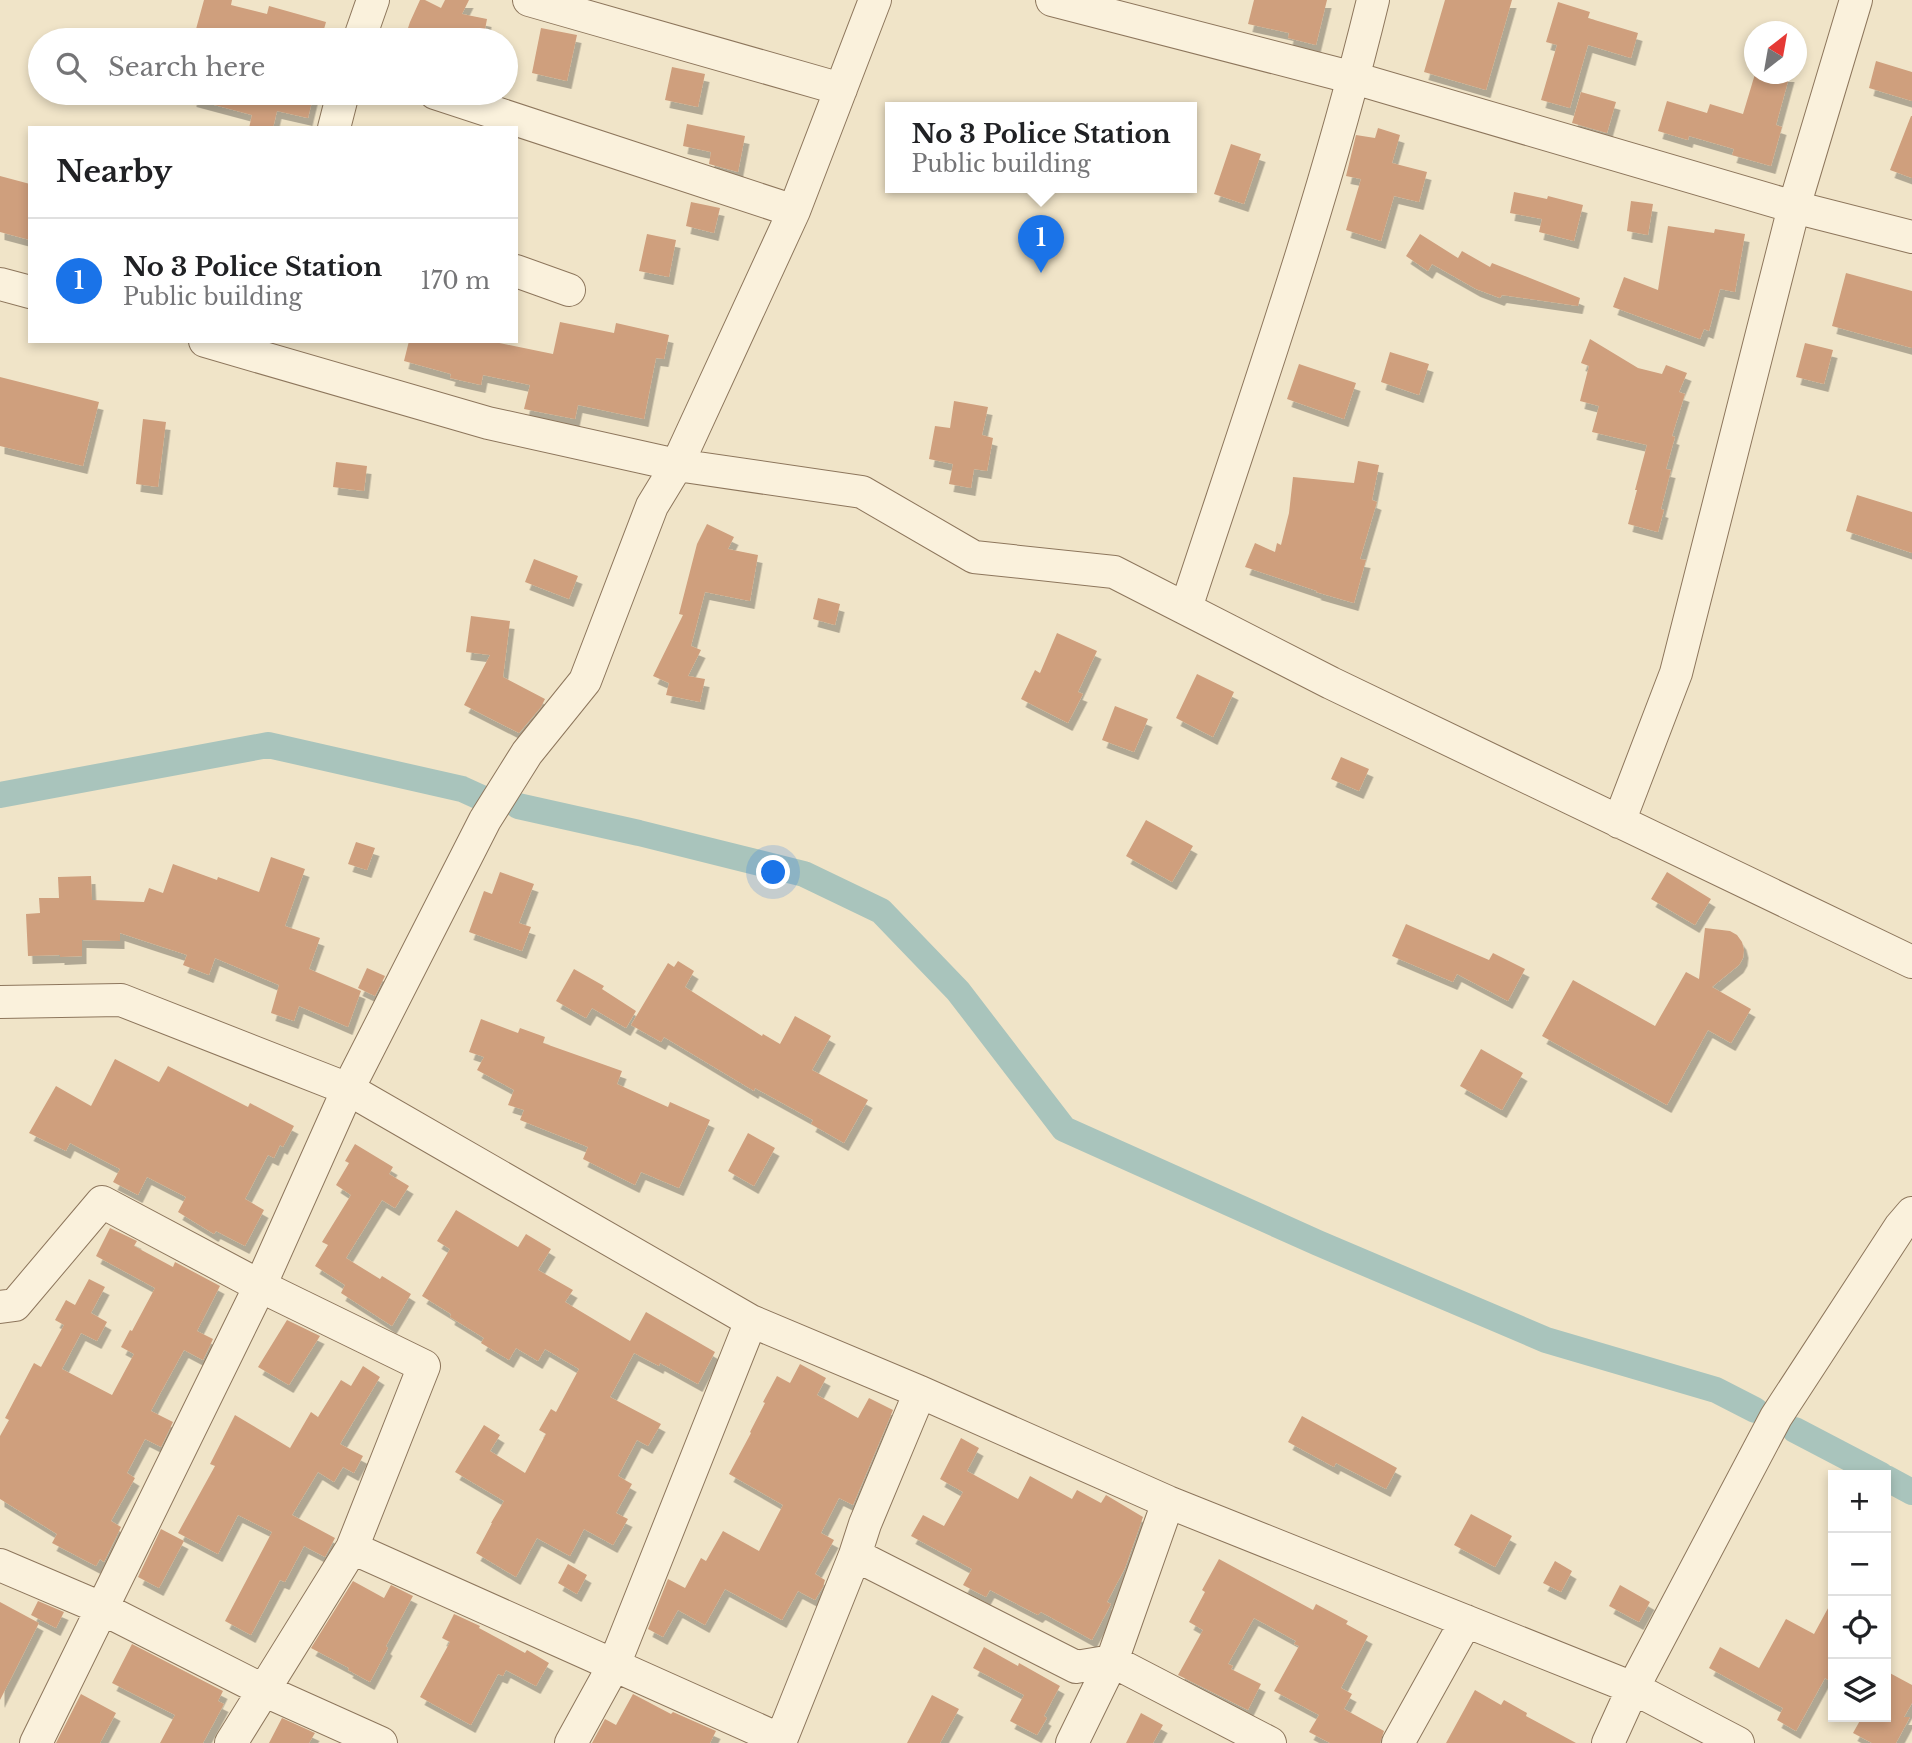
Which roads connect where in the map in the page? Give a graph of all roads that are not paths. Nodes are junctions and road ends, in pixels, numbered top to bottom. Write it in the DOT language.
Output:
graph roads {
  1 [pos="373,0"];
  2 [pos="529,0"];
  3 [pos="875,0"];
  4 [pos="1052,0"];
  5 [pos="1373,0"];
  6 [pos="1856,0"];
  7 [pos="363,28"];
  8 [pos="1354,78"];
  9 [pos="841,89"];
  10 [pos="341,105"];
  11 [pos="472,105"];
  12 [pos="335,126"];
  13 [pos="1794,207"];
  14 [pos="794,211"];
  15 [pos="1912,237"];
  16 [pos="518,272"];
  17 [pos="0,284"];
  18 [pos="569,290"];
  19 [pos="28,291"];
  20 [pos="219,343"];
  21 [pos="262,349"];
  22 [pos="677,465"];
  23 [pos="1186,608"];
  24 [pos="1619,822"];
  25 [pos="1912,962"];
  26 [pos="0,1002"];
  27 [pos="348,1089"];
  28 [pos="1912,1213"];
  29 [pos="260,1286"];
  30 [pos="0,1307"];
  31 [pos="751,1321"];
  32 [pos="920,1392"];
  33 [pos="1168,1502"];
  34 [pos="352,1548"];
  35 [pos="855,1555"];
  36 [pos="0,1565"];
  37 [pos="101,1608"];
  38 [pos="1465,1621"];
  39 [pos="1112,1661"];
  40 [pos="614,1665"];
  41 [pos="1633,1688"];
  42 [pos="263,1690"];
  43 [pos="36,1743"];
  44 [pos="231,1743"];
  45 [pos="381,1743"];
  46 [pos="571,1743"];
  47 [pos="1072,1743"];
  48 [pos="1270,1743"];
  49 [pos="1398,1743"];
  50 [pos="1608,1743"];
  51 [pos="1738,1743"];
  1 -- 7 [label="street"];
  2 -- 9 [label="street"];
  3 -- 9 [label="street"];
  4 -- 8 [label="street"];
  5 -- 8 [label="street"];
  6 -- 13 [label="street"];
  8 -- 13 [label="street"];
  8 -- 23 [label="street"];
  9 -- 14 [label="street"];
  10 -- 12 [label="street"];
  11 -- 14 [label="street"];
  13 -- 15 [label="street"];
  13 -- 24 [label="street"];
  14 -- 22 [label="street"];
  16 -- 18 [label="street"];
  17 -- 19 [label="street"];
  20 -- 21 [label="street"];
  21 -- 22 [label="street"];
  22 -- 23 [label="street"];
  22 -- 27 [label="street"];
  23 -- 24 [label="street"];
  24 -- 25 [label="street"];
  26 -- 27 [label="street"];
  27 -- 29 [label="street"];
  27 -- 31 [label="street"];
  28 -- 41 [label="street"];
  29 -- 30 [label="street"];
  29 -- 34 [label="street"];
  29 -- 37 [label="street"];
  31 -- 32 [label="street"];
  31 -- 40 [label="street"];
  32 -- 33 [label="street"];
  32 -- 35 [label="street"];
  33 -- 38 [label="street"];
  33 -- 39 [label="street"];
  34 -- 40 [label="street"];
  34 -- 42 [label="street"];
  35 -- 39 [label="street"];
  35 -- 40 [label="street"];
  36 -- 37 [label="street"];
  37 -- 42 [label="street"];
  37 -- 43 [label="street"];
  38 -- 41 [label="street"];
  38 -- 49 [label="street"];
  39 -- 47 [label="street"];
  39 -- 48 [label="street"];
  40 -- 46 [label="street"];
  41 -- 50 [label="street"];
  41 -- 51 [label="street"];
  42 -- 44 [label="street"];
  42 -- 45 [label="street"];
}
